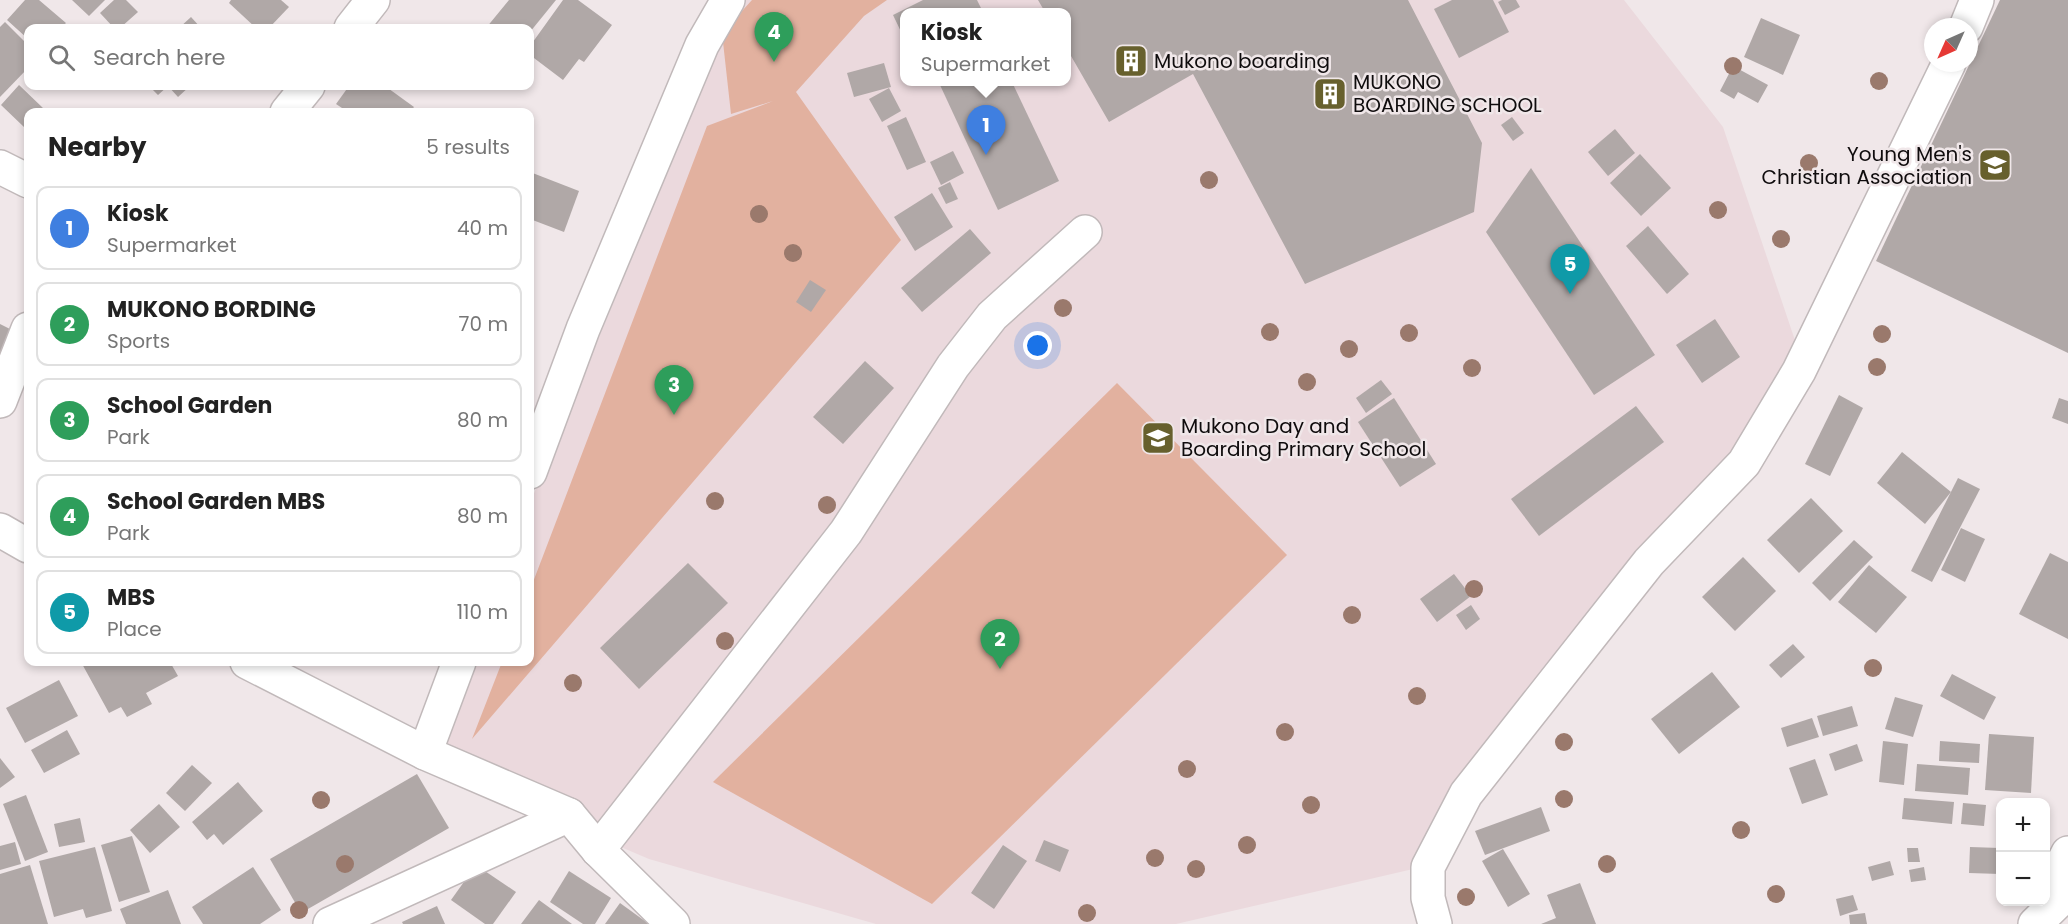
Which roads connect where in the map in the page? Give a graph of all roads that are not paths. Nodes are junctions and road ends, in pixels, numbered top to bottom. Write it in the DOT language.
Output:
graph roads {
  1 [pos="373,0"];
  2 [pos="728,0"];
  3 [pos="1977,0"];
  4 [pos="1970,18"];
  5 [pos="354,24"];
  6 [pos="1946,72"];
  7 [pos="305,90"];
  8 [pos="291,108"];
  9 [pos="0,167"];
  10 [pos="24,179"];
  11 [pos="1085,232"];
  12 [pos="24,339"];
  13 [pos="0,401"];
  14 [pos="534,461"];
  15 [pos="0,530"];
  16 [pos="24,544"];
  17 [pos="255,666"];
  18 [pos="458,666"];
  19 [pos="425,753"];
  20 [pos="569,815"];
  21 [pos="598,850"];
  22 [pos="2068,853"];
  23 [pos="2050,889"];
  24 [pos="2068,892"];
  25 [pos="2041,906"];
  26 [pos="330,924"];
  27 [pos="673,924"];
  28 [pos="1435,924"];
  29 [pos="2033,924"];
  1 -- 5 [label="street"];
  2 -- 14 [label="street"];
  3 -- 4 [label="street"];
  6 -- 28 [label="street"];
  7 -- 8 [label="street"];
  9 -- 10 [label="street"];
  11 -- 21 [label="street"];
  12 -- 13 [label="street"];
  15 -- 16 [label="street"];
  17 -- 19 [label="street"];
  18 -- 19 [label="street"];
  19 -- 20 [label="street"];
  20 -- 21 [label="street"];
  20 -- 26 [label="street"];
  21 -- 27 [label="street"];
  22 -- 23 [label="street"];
  24 -- 29 [label="street"];
  25 -- 29 [label="street"];
}
